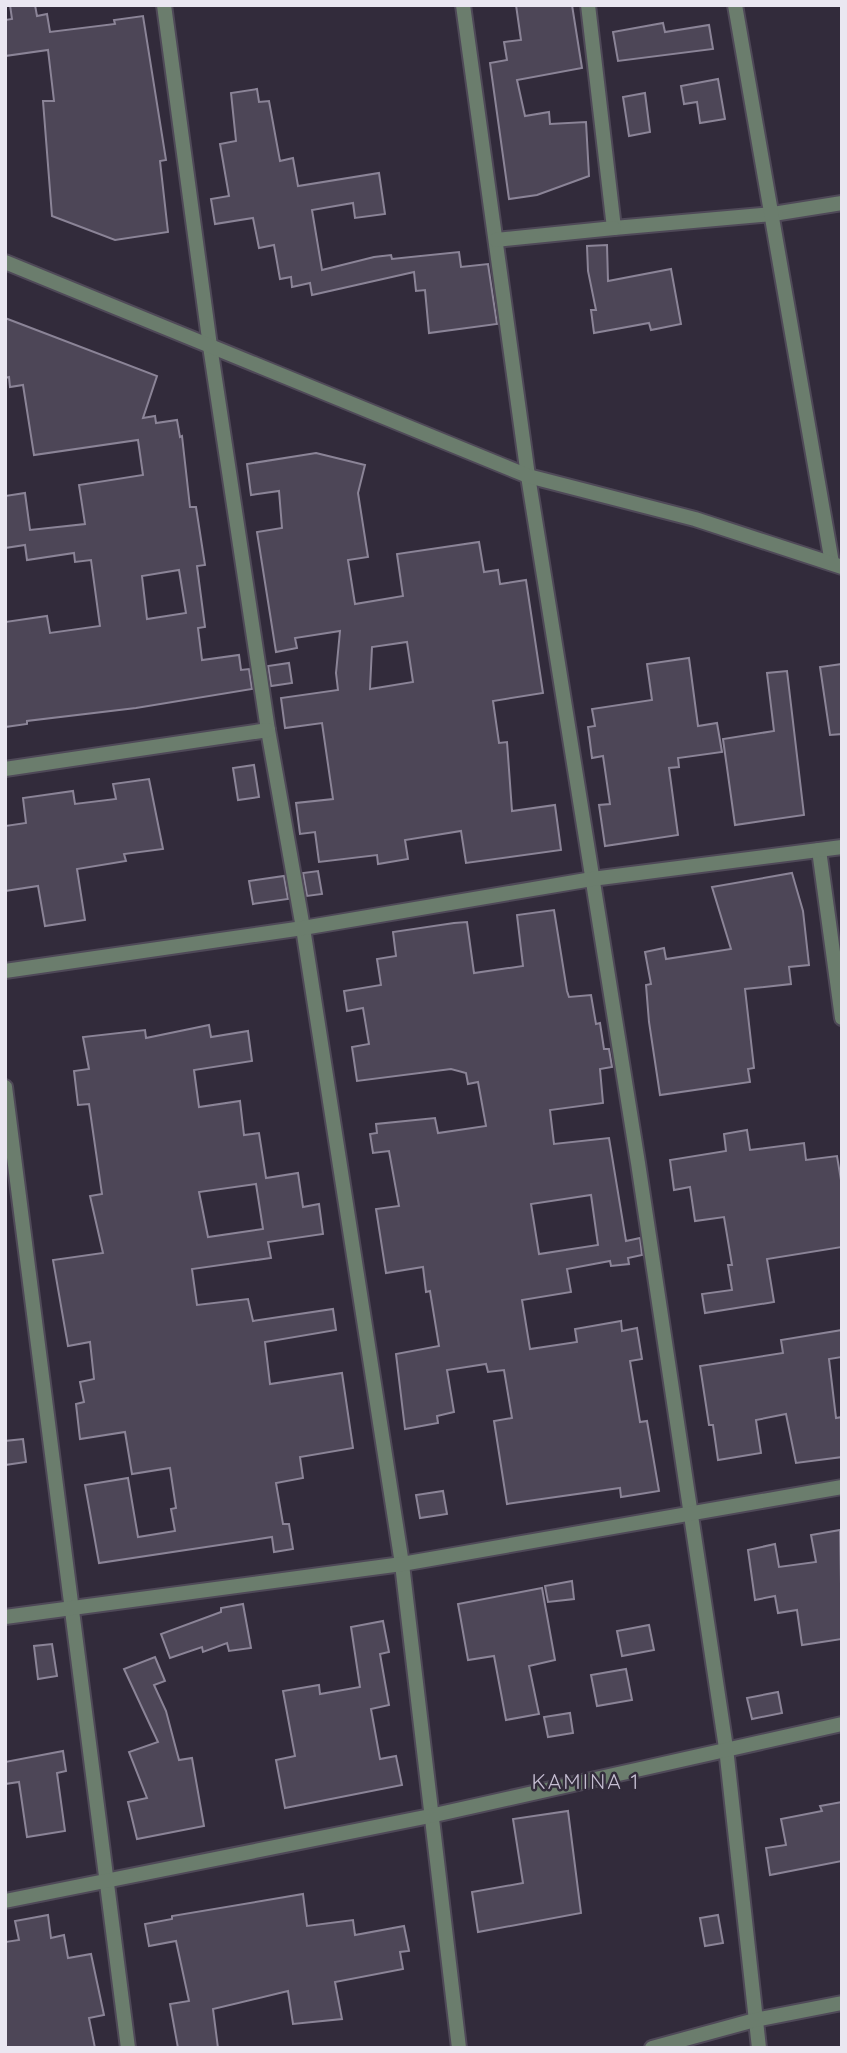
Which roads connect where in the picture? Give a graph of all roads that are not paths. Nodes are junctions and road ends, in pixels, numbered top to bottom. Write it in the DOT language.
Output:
graph roads {
  1 [pos="164,5"];
  2 [pos="463,5"];
  3 [pos="588,5"];
  4 [pos="735,5"];
  5 [pos="842,203"];
  6 [pos="773,214"];
  7 [pos="614,228"];
  8 [pos="496,240"];
  9 [pos="5,262"];
  10 [pos="211,346"];
  11 [pos="528,476"];
  12 [pos="837,565"];
  13 [pos="268,730"];
  14 [pos="5,768"];
  15 [pos="842,847"];
  16 [pos="819,850"];
  17 [pos="592,879"];
  18 [pos="303,929"];
  19 [pos="5,971"];
  20 [pos="842,1018"];
  21 [pos="5,1087"];
  22 [pos="842,1487"];
  23 [pos="689,1515"];
  24 [pos="402,1564"];
  25 [pos="70,1607"];
  26 [pos="5,1617"];
  27 [pos="842,1724"];
  28 [pos="726,1748"];
  29 [pos="430,1816"];
  30 [pos="106,1882"];
  31 [pos="5,1901"];
  32 [pos="842,2003"];
  33 [pos="755,2020"];
  34 [pos="128,2048"];
  35 [pos="459,2048"];
  36 [pos="652,2048"];
  37 [pos="759,2048"];
  1 -- 10 [label="street"];
  2 -- 8 [label="street"];
  3 -- 7 [label="street"];
  4 -- 6 [label="street"];
  5 -- 6 [label="street"];
  6 -- 7 [label="street"];
  6 -- 12 [label="street"];
  7 -- 8 [label="street"];
  8 -- 11 [label="street"];
  9 -- 10 [label="street"];
  10 -- 11 [label="street"];
  10 -- 13 [label="street"];
  11 -- 12 [label="street"];
  11 -- 17 [label="street"];
  13 -- 14 [label="street"];
  13 -- 18 [label="street"];
  15 -- 16 [label="street"];
  16 -- 17 [label="street"];
  16 -- 20 [label="street"];
  17 -- 18 [label="street"];
  17 -- 23 [label="street"];
  18 -- 19 [label="street"];
  18 -- 24 [label="street"];
  21 -- 25 [label="street"];
  22 -- 23 [label="street"];
  23 -- 24 [label="street"];
  23 -- 28 [label="street"];
  24 -- 25 [label="street"];
  24 -- 29 [label="street"];
  25 -- 26 [label="street"];
  25 -- 30 [label="street"];
  27 -- 28 [label="street"];
  28 -- 29 [label="street"];
  28 -- 33 [label="street"];
  29 -- 30 [label="street"];
  29 -- 35 [label="street"];
  30 -- 31 [label="street"];
  30 -- 34 [label="street"];
  32 -- 33 [label="street"];
  33 -- 36 [label="street"];
  33 -- 37 [label="street"];
}
